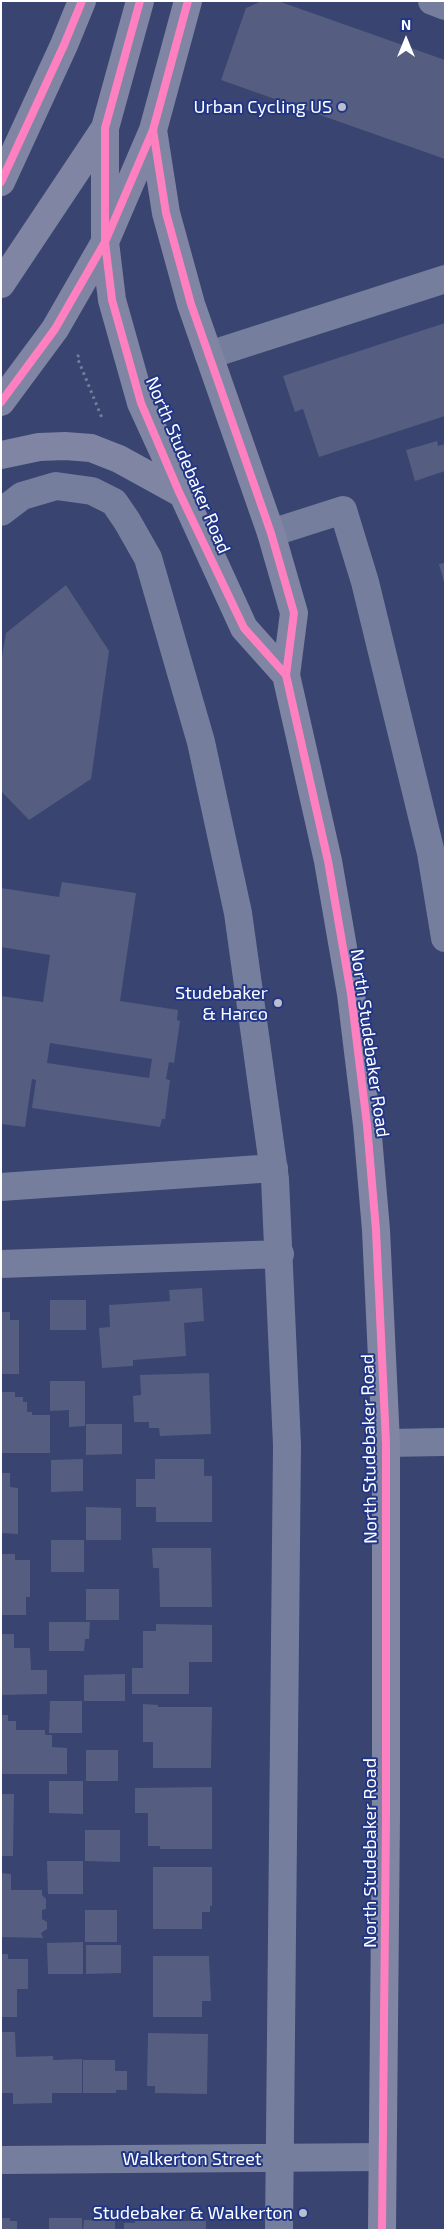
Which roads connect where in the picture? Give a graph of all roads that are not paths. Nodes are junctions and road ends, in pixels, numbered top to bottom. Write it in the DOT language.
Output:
graph roads {
  1 [pos="82,1"];
  2 [pos="140,1"];
  3 [pos="188,1"];
  4 [pos="432,1"];
  5 [pos="445,6"];
  6 [pos="105,128"];
  7 [pos="153,130"];
  8 [pos="1,182"];
  9 [pos="105,242"];
  10 [pos="445,278"];
  11 [pos="1,284"];
  12 [pos="209,355"];
  13 [pos="1,402"];
  14 [pos="1,455"];
  15 [pos="179,492"];
  16 [pos="1,512"];
  17 [pos="271,533"];
  18 [pos="286,675"];
  19 [pos="445,938"];
  20 [pos="274,1168"];
  21 [pos="1,1187"];
  22 [pos="280,1254"];
  23 [pos="1,1264"];
  24 [pos="386,1442"];
  25 [pos="445,1442"];
  26 [pos="382,2157"];
  27 [pos="279,2158"];
  28 [pos="1,2160"];
  29 [pos="280,2230"];
  30 [pos="382,2230"];
  1 -- 8 [label="main road"];
  2 -- 6 [label="main road"];
  3 -- 7 [label="main road"];
  4 -- 5 [label="street"];
  6 -- 9 [label="main road, North Studebaker Road"];
  6 -- 11 [label="main road"];
  7 -- 9 [label="main road"];
  7 -- 12 [label="main road, North Studebaker Road"];
  9 -- 13 [label="main road"];
  9 -- 15 [label="main road, North Studebaker Road"];
  10 -- 12 [label="street"];
  12 -- 17 [label="main road, North Studebaker Road"];
  14 -- 15 [label="main road"];
  15 -- 18 [label="main road, North Studebaker Road"];
  16 -- 20 [label="street"];
  17 -- 18 [label="main road, North Studebaker Road"];
  17 -- 19 [label="street"];
  18 -- 24 [label="main road, North Studebaker Road"];
  20 -- 21 [label="street"];
  20 -- 22 [label="street"];
  22 -- 23 [label="street"];
  22 -- 27 [label="street"];
  24 -- 25 [label="street"];
  24 -- 26 [label="main road, North Studebaker Road"];
  26 -- 27 [label="street, Walkerton Street"];
  26 -- 30 [label="main road, North Studebaker Road"];
  27 -- 28 [label="street, Walkerton Street"];
  27 -- 29 [label="street"];
}
